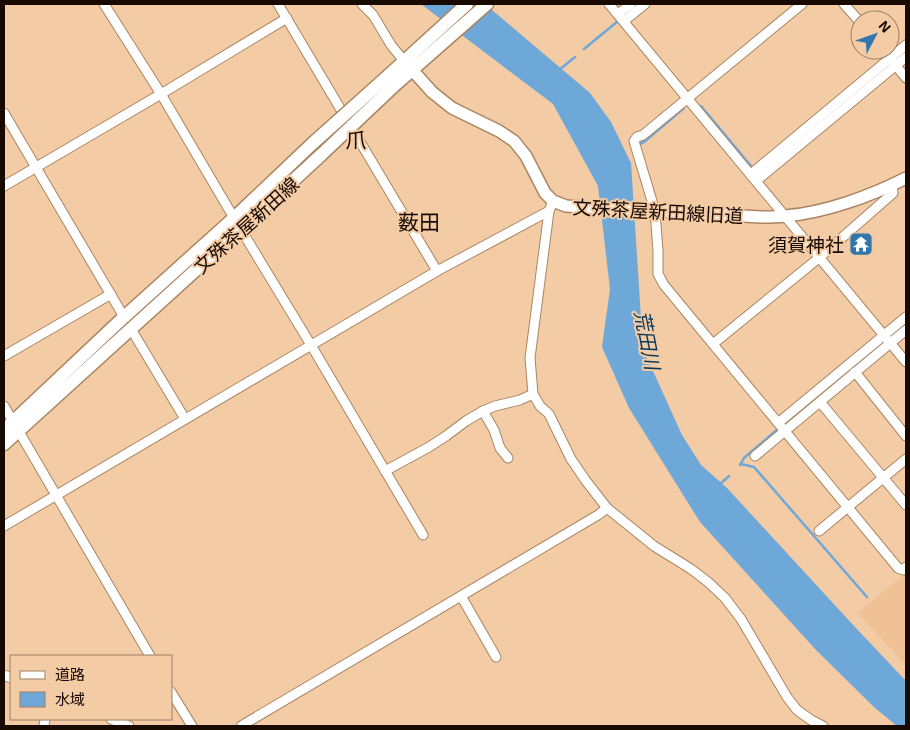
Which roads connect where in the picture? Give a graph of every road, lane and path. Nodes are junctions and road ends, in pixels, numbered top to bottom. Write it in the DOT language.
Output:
graph roads {
  1 [pos="104,4"];
  2 [pos="278,4"];
  3 [pos="362,4"];
  4 [pos="467,4"];
  5 [pos="487,4"];
  6 [pos="609,4"];
  7 [pos="631,4"];
  8 [pos="645,4"];
  9 [pos="802,4"];
  10 [pos="287,18"];
  11 [pos="621,18"];
  12 [pos="447,30"];
  13 [pos="906,45"];
  14 [pos="906,57"];
  15 [pos="893,62"];
  16 [pos="408,65"];
  17 [pos="906,78"];
  18 [pos="392,80"];
  19 [pos="161,94"];
  20 [pos="688,99"];
  21 [pos="4,112"];
  22 [pos="36,167"];
  23 [pos="754,178"];
  24 [pos="906,178"];
  25 [pos="892,185"];
  26 [pos="4,186"];
  27 [pos="551,206"];
  28 [pos="652,211"];
  29 [pos="786,216"];
  30 [pos="234,218"];
  31 [pos="241,229"];
  32 [pos="820,257"];
  33 [pos="437,271"];
  34 [pos="111,294"];
  35 [pos="124,317"];
  36 [pos="906,317"];
  37 [pos="131,329"];
  38 [pos="906,330"];
  39 [pos="887,339"];
  40 [pos="714,344"];
  41 [pos="311,345"];
  42 [pos="4,356"];
  43 [pos="906,362"];
  44 [pos="855,372"];
  45 [pos="533,394"];
  46 [pos="820,402"];
  47 [pos="4,406"];
  48 [pos="483,411"];
  49 [pos="185,419"];
  50 [pos="778,423"];
  51 [pos="11,428"];
  52 [pos="785,432"];
  53 [pos="906,436"];
  54 [pos="4,444"];
  55 [pos="755,456"];
  56 [pos="508,458"];
  57 [pos="906,458"];
  58 [pos="385,471"];
  59 [pos="884,478"];
  60 [pos="56,495"];
  61 [pos="906,506"];
  62 [pos="607,508"];
  63 [pos="847,508"];
  64 [pos="4,526"];
  65 [pos="819,531"];
  66 [pos="423,535"];
  67 [pos="906,567"];
  68 [pos="461,596"];
  69 [pos="149,655"];
  70 [pos="496,657"];
  71 [pos="172,694"];
  72 [pos="114,720"];
  73 [pos="130,726"];
  74 [pos="192,726"];
  75 [pos="241,726"];
  76 [pos="823,726"];
  1 -- 19 [label="street"];
  2 -- 10 [label="street"];
  3 -- 16 [label="street"];
  4 -- 12 [label="main road, 文殊茶屋新田線"];
  5 -- 12 [label="main road, 文殊茶屋新田線"];
  6 -- 11 [label="street"];
  7 -- 11 [label="street"];
  8 -- 11 [label="street"];
  9 -- 20 [label="street"];
  10 -- 19 [label="street"];
  10 -- 33 [label="street"];
  11 -- 20 [label="street"];
  12 -- 16 [label="main road, 文殊茶屋新田線"];
  13 -- 15 [label="street"];
  14 -- 15 [label="street"];
  15 -- 17 [label="street"];
  15 -- 23 [label="street"];
  16 -- 18 [label="main road, 文殊茶屋新田線"];
  16 -- 27 [label="street, 文殊茶屋新田線旧道"];
  18 -- 30 [label="main road, 文殊茶屋新田線, bridge"];
  18 -- 31 [label="main road, 文殊茶屋新田線, bridge"];
  19 -- 22 [label="street"];
  19 -- 30 [label="street"];
  20 -- 23 [label="street"];
  20 -- 28 [label="street"];
  21 -- 22 [label="street"];
  22 -- 26 [label="street"];
  22 -- 34 [label="street"];
  23 -- 29 [label="street"];
  24 -- 25 [label="street, 文殊茶屋新田線旧道"];
  25 -- 29 [label="street, 文殊茶屋新田線旧道"];
  25 -- 32 [label="street"];
  27 -- 28 [label="street, 文殊茶屋新田線旧道"];
  27 -- 33 [label="street"];
  27 -- 45 [label="street"];
  28 -- 29 [label="street, 文殊茶屋新田線旧道"];
  28 -- 40 [label="street"];
  29 -- 32 [label="street"];
  30 -- 31 [label="street"];
  30 -- 35 [label="main road, 文殊茶屋新田線"];
  31 -- 37 [label="main road, 文殊茶屋新田線"];
  31 -- 41 [label="street"];
  32 -- 39 [label="street"];
  32 -- 40 [label="street"];
  33 -- 41 [label="street"];
  34 -- 35 [label="street"];
  34 -- 42 [label="street"];
  35 -- 51 [label="main road, 文殊茶屋新田線"];
  36 -- 39 [label="street"];
  37 -- 49 [label="street"];
  37 -- 51 [label="main road, 文殊茶屋新田線"];
  38 -- 39 [label="street"];
  39 -- 43 [label="street"];
  39 -- 44 [label="street"];
  39 -- 50 [label="street"];
  40 -- 50 [label="street"];
  41 -- 49 [label="street"];
  41 -- 58 [label="street"];
  44 -- 46 [label="street"];
  44 -- 53 [label="street"];
  45 -- 48 [label="street"];
  45 -- 62 [label="street"];
  46 -- 52 [label="street"];
  46 -- 59 [label="street"];
  47 -- 51 [label="street"];
  48 -- 56 [label="street"];
  48 -- 58 [label="street"];
  49 -- 60 [label="street"];
  50 -- 52 [label="street"];
  51 -- 54 [label="main road, 文殊茶屋新田線"];
  51 -- 60 [label="street"];
  52 -- 55 [label="street"];
  52 -- 63 [label="street"];
  57 -- 59 [label="street"];
  58 -- 66 [label="street"];
  59 -- 61 [label="street"];
  59 -- 63 [label="street"];
  60 -- 64 [label="street"];
  60 -- 69 [label="street"];
  62 -- 68 [label="street"];
  62 -- 76 [label="street"];
  63 -- 65 [label="street"];
  63 -- 67 [label="street"];
  68 -- 70 [label="street"];
  68 -- 75 [label="street"];
  71 -- 74 [label="street"];
  72 -- 73 [label="street"];
}
